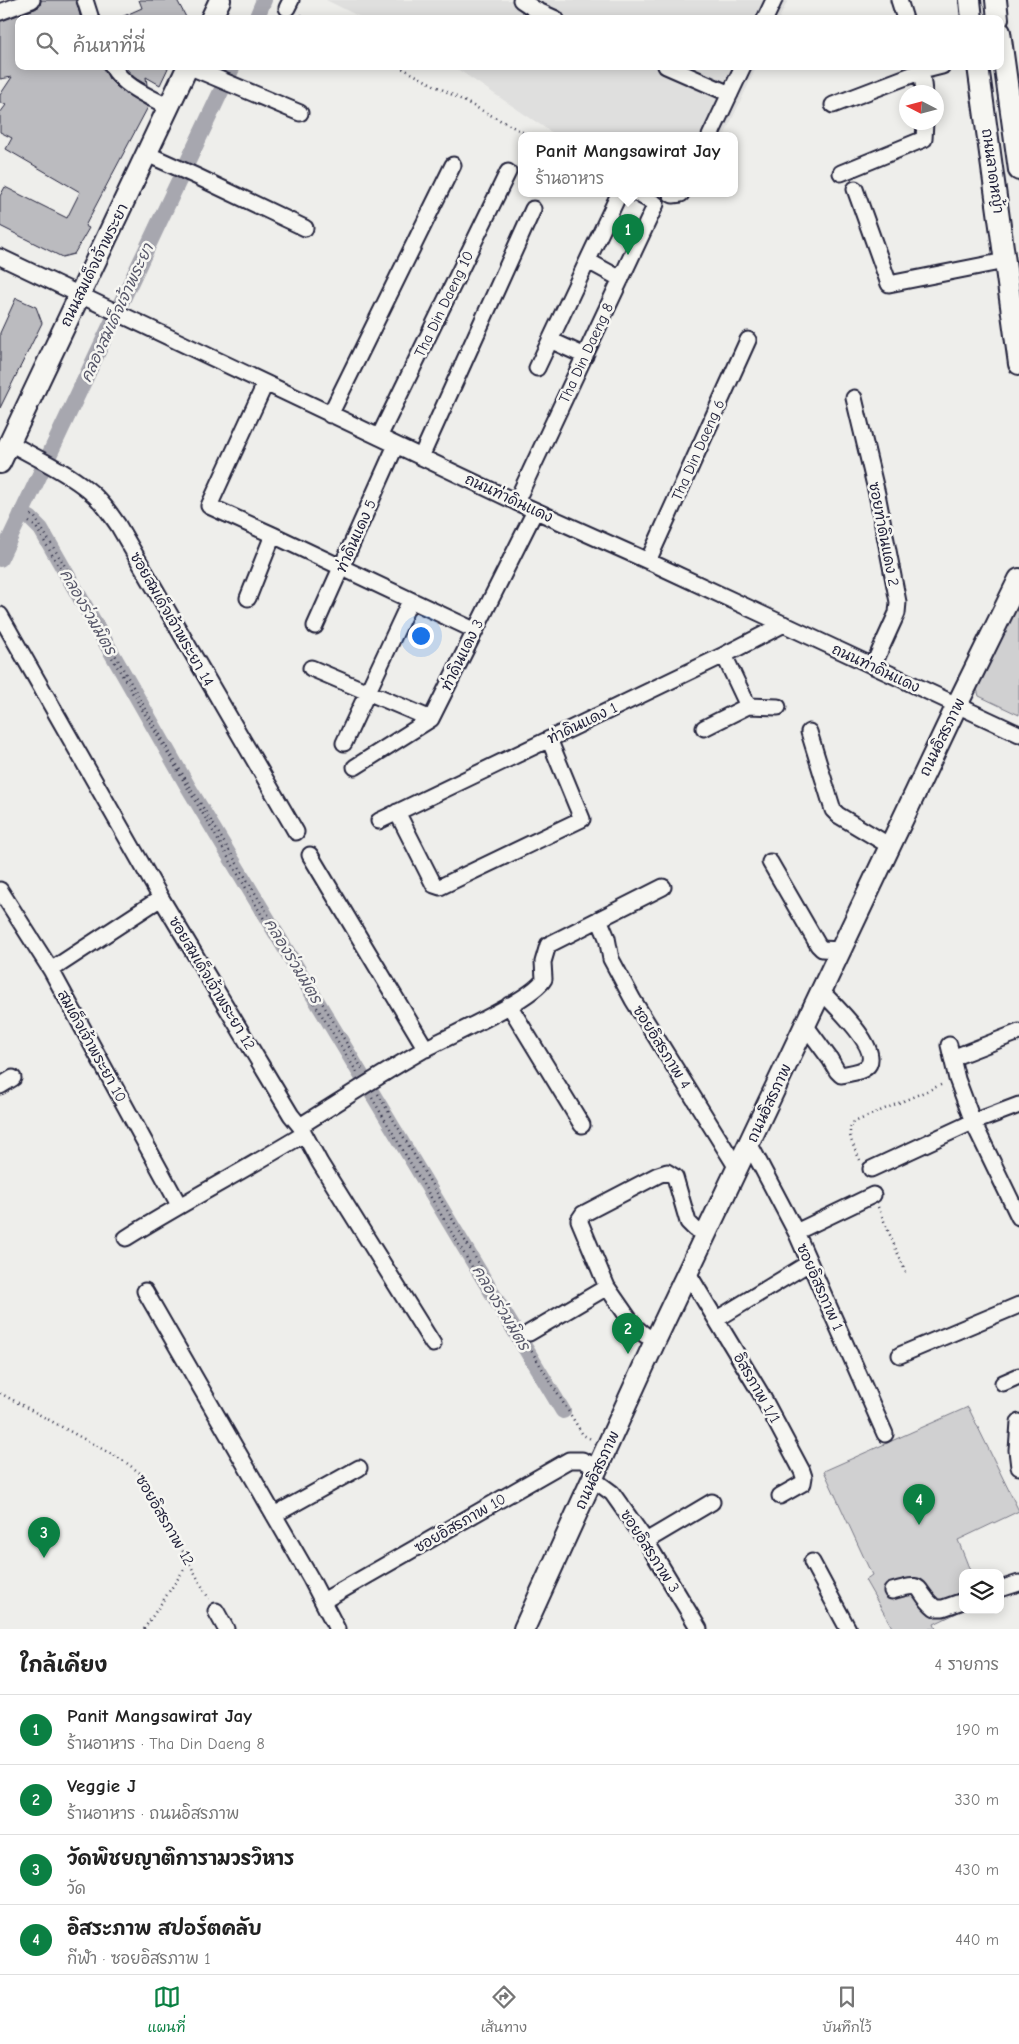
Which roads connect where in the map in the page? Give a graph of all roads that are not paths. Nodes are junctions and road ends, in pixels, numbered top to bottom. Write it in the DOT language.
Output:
graph roads {
  1 [pos="32,0"];
  2 [pos="85,0"];
  3 [pos="220,0"];
  4 [pos="521,0"];
  5 [pos="774,0"];
  6 [pos="899,0"];
  7 [pos="970,0"];
  8 [pos="996,0"];
  9 [pos="0,12"];
  10 [pos="90,15"];
  11 [pos="213,15"];
  12 [pos="547,15"];
  13 [pos="767,15"];
  14 [pos="904,15"];
  15 [pos="972,15"];
  16 [pos="998,15"];
  17 [pos="1004,61"];
  18 [pos="114,70"];
  19 [pos="186,70"];
  20 [pos="197,70"];
  21 [pos="675,70"];
  22 [pos="741,70"];
  23 [pos="917,70"];
  24 [pos="922,70"];
  25 [pos="979,70"];
  26 [pos="923,85"];
  27 [pos="730,94"];
  28 [pos="833,106"];
  29 [pos="169,107"];
  30 [pos="300,113"];
  31 [pos="925,130"];
  32 [pos="712,132"];
  33 [pos="147,154"];
  34 [pos="453,165"];
  35 [pos="1019,170"];
  36 [pos="508,172"];
  37 [pos="842,173"];
  38 [pos="855,189"];
  39 [pos="618,197"];
  40 [pos="643,197"];
  41 [pos="533,209"];
  42 [pos="305,228"];
  43 [pos="0,257"];
  44 [pos="588,260"];
  45 [pos="1005,261"];
  46 [pos="621,279"];
  47 [pos="80,294"];
  48 [pos="550,340"];
  49 [pos="748,340"];
  50 [pos="585,356"];
  51 [pos="1019,364"];
  52 [pos="537,368"];
  53 [pos="265,384"];
  54 [pos="854,398"];
  55 [pos="330,414"];
  56 [pos="379,437"];
  57 [pos="396,445"];
  58 [pos="18,448"];
  59 [pos="421,457"];
  60 [pos="0,464"];
  61 [pos="516,502"];
  62 [pos="535,510"];
  63 [pos="273,535"];
  64 [pos="648,561"];
  65 [pos="341,568"];
  66 [pos="1019,579"];
  67 [pos="248,598"];
  68 [pos="410,601"];
  69 [pos="0,616"];
  70 [pos="784,624"];
  71 [pos="315,626"];
  72 [pos="474,630"];
  73 [pos="724,655"];
  74 [pos="874,666"];
  75 [pos="311,668"];
  76 [pos="367,691"];
  77 [pos="957,705"];
  78 [pos="748,706"];
  79 [pos="778,707"];
  80 [pos="431,719"];
  81 [pos="704,728"];
  82 [pos="809,732"];
  83 [pos="1019,734"];
  84 [pos="549,739"];
  85 [pos="344,743"];
  86 [pos="355,768"];
  87 [pos="398,812"];
  88 [pos="379,821"];
  89 [pos="296,832"];
  90 [pos="890,846"];
  91 [pos="310,856"];
  92 [pos="770,862"];
  93 [pos="663,887"];
  94 [pos="0,890"];
  95 [pos="161,898"];
  96 [pos="599,919"];
  97 [pos="841,950"];
  98 [pos="51,970"];
  99 [pos="822,991"];
  100 [pos="509,1006"];
  101 [pos="805,1025"];
  102 [pos="1019,1032"];
  103 [pos="426,1049"];
  104 [pos="1019,1105"];
  105 [pos="973,1122"];
  106 [pos="582,1125"];
  107 [pos="302,1130"];
  108 [pos="750,1143"];
  109 [pos="737,1168"];
  110 [pos="871,1169"];
  111 [pos="873,1195"];
  112 [pos="179,1205"];
  113 [pos="1019,1218"];
  114 [pos="796,1232"];
  115 [pos="706,1234"];
  116 [pos="126,1238"];
  117 [pos="810,1263"];
  118 [pos="688,1273"];
  119 [pos="607,1287"];
  120 [pos="144,1291"];
  121 [pos="1019,1304"];
  122 [pos="717,1319"];
  123 [pos="524,1336"];
  124 [pos="656,1339"];
  125 [pos="433,1344"];
  126 [pos="900,1355"];
  127 [pos="1019,1376"];
  128 [pos="1003,1383"];
  129 [pos="1019,1422"];
  130 [pos="885,1434"];
  131 [pos="1018,1450"];
  132 [pos="1019,1467"];
  133 [pos="359,1468"];
  134 [pos="596,1474"];
  135 [pos="780,1496"];
  136 [pos="712,1502"];
  137 [pos="274,1515"];
  138 [pos="646,1541"];
  139 [pos="812,1562"];
  140 [pos="1018,1583"];
  141 [pos="1004,1587"];
  142 [pos="892,1591"];
  143 [pos="323,1601"];
  144 [pos="959,1602"];
  145 [pos="216,1611"];
  146 [pos="226,1629"];
  147 [pos="337,1629"];
  148 [pos="524,1629"];
  149 [pos="699,1629"];
  150 [pos="848,1629"];
  1 -- 9 [label="street"];
  2 -- 10 [label="street"];
  3 -- 11 [label="main road"];
  4 -- 12 [label="street"];
  5 -- 13 [label="street"];
  6 -- 14 [label="street"];
  7 -- 15 [label="main road"];
  8 -- 16 [label="main road"];
  17 -- 35 [label="main road, ถนนลาดหญ้า"];
  18 -- 29 [label="street"];
  19 -- 29 [label="main road, ถนนสมเด็จเจ้าพระยา"];
  20 -- 30 [label="street"];
  21 -- 27 [label="street"];
  22 -- 27 [label="street"];
  23 -- 28 [label="street"];
  24 -- 26 [label="street"];
  25 -- 45 [label="main road, ถนนลาดหญ้า"];
  27 -- 32 [label="street"];
  29 -- 33 [label="main road, ถนนสมเด็จเจ้าพระยา"];
  31 -- 37 [label="street"];
  33 -- 42 [label="street"];
  33 -- 47 [label="main road, ถนนสมเด็จเจ้าพระยา"];
  34 -- 55 [label="street"];
  36 -- 56 [label="street, Tha Din Daeng 10"];
  38 -- 45 [label="street"];
  39 -- 44 [label="street"];
  40 -- 46 [label="street, Tha Din Daeng 8"];
  41 -- 59 [label="street"];
  43 -- 47 [label="street, ถนนท่าดินแดง"];
  44 -- 46 [label="street"];
  44 -- 48 [label="street"];
  45 -- 51 [label="main road, ถนนลาดหญ้า"];
  46 -- 50 [label="street, Tha Din Daeng 8"];
  47 -- 53 [label="street, ถนนท่าดินแดง"];
  47 -- 58 [label="main road, ถนนสมเด็จเจ้าพระยา"];
  48 -- 50 [label="street"];
  48 -- 52 [label="street"];
  49 -- 64 [label="street, Tha Din Daeng 6"];
  50 -- 61 [label="street, Tha Din Daeng 8"];
  53 -- 55 [label="street, ถนนท่าดินแดง"];
  53 -- 63 [label="street"];
  54 -- 74 [label="street, ซอยท่าดินแดง 2"];
  55 -- 56 [label="street, ถนนท่าดินแดง"];
  56 -- 57 [label="street, ถนนท่าดินแดง"];
  57 -- 59 [label="street, ถนนท่าดินแดง"];
  57 -- 65 [label="street, ท่าดินแดง 5"];
  58 -- 60 [label="main road, ถนนสมเด็จเจ้าพระยา"];
  58 -- 89 [label="street, ซอยสมเด็จเจ้าพระยา 14"];
  59 -- 61 [label="street, ถนนท่าดินแดง"];
  61 -- 62 [label="street, ถนนท่าดินแดง"];
  62 -- 64 [label="street, ถนนท่าดินแดง"];
  62 -- 72 [label="street, ท่าดินแดง 3"];
  63 -- 65 [label="street"];
  63 -- 67 [label="street"];
  64 -- 70 [label="street, ถนนท่าดินแดง"];
  65 -- 68 [label="street"];
  65 -- 71 [label="street, ท่าดินแดง 5"];
  66 -- 77 [label="main road, ถนนอิสรภาพ"];
  68 -- 72 [label="street"];
  68 -- 76 [label="street"];
  69 -- 95 [label="street, ซอยสมเด็จเจ้าพระยา 12"];
  70 -- 73 [label="street, ท่าดินแดง 1"];
  70 -- 74 [label="street, ถนนท่าดินแดง"];
  72 -- 80 [label="street, ท่าดินแดง 3"];
  73 -- 78 [label="street"];
  73 -- 84 [label="street, ท่าดินแดง 1"];
  74 -- 77 [label="street, ถนนท่าดินแดง"];
  75 -- 76 [label="street"];
  76 -- 80 [label="street"];
  76 -- 85 [label="street"];
  77 -- 83 [label="street, ถนนท่าดินแดง"];
  77 -- 90 [label="main road, ถนนอิสรภาพ"];
  78 -- 79 [label="street"];
  78 -- 81 [label="street"];
  80 -- 86 [label="street"];
  82 -- 90 [label="street"];
  84 -- 87 [label="street, ท่าดินแดง 1"];
  84 -- 87 [label="street"];
  87 -- 88 [label="street, ท่าดินแดง 1"];
  90 -- 97 [label="main road, ถนนอิสรภาพ"];
  91 -- 103 [label="street"];
  92 -- 97 [label="street"];
  93 -- 96 [label="street"];
  94 -- 98 [label="street, สมเด็จเจ้าพระยา 10"];
  95 -- 98 [label="street"];
  95 -- 107 [label="street, ซอยสมเด็จเจ้าพระยา 12"];
  96 -- 100 [label="street"];
  96 -- 109 [label="street, ซอยอิสรภาพ 4"];
  97 -- 99 [label="main road, ถนนอิสรภาพ"];
  98 -- 112 [label="street, สมเด็จเจ้าพระยา 10"];
  99 -- 101 [label="main road, ถนนอิสรภาพ"];
  99 -- 101 [label="street"];
  100 -- 103 [label="street"];
  100 -- 106 [label="street"];
  101 -- 108 [label="main road, ถนนอิสรภาพ"];
  102 -- 105 [label="street"];
  103 -- 107 [label="street"];
  104 -- 105 [label="street"];
  105 -- 110 [label="street"];
  105 -- 113 [label="street"];
  107 -- 112 [label="street"];
  107 -- 125 [label="street, ซอยสมเด็จเจ้าพระยา 12"];
  108 -- 109 [label="main road, ถนนอิสรภาพ"];
  108 -- 114 [label="street, ซอยอิสรภาพ 1"];
  109 -- 115 [label="main road, ถนนอิสรภาพ"];
  111 -- 114 [label="street"];
  112 -- 116 [label="street"];
  114 -- 117 [label="street, ซอยอิสรภาพ 1"];
  115 -- 118 [label="main road, ถนนอิสรภาพ"];
  115 -- 119 [label="street"];
  117 -- 122 [label="street"];
  117 -- 130 [label="street, ซอยอิสรภาพ 1"];
  118 -- 122 [label="street, อิสรภาพ 1/1"];
  118 -- 124 [label="main road, ถนนอิสรภาพ"];
  119 -- 123 [label="street"];
  119 -- 124 [label="street"];
  120 -- 137 [label="street"];
  121 -- 126 [label="street"];
  122 -- 135 [label="street, อิสรภาพ 1/1"];
  124 -- 134 [label="main road, ถนนอิสรภาพ"];
  127 -- 128 [label="street"];
  129 -- 131 [label="street"];
  131 -- 132 [label="street"];
  133 -- 137 [label="street"];
  134 -- 138 [label="street, ซอยอิสรภาพ 3"];
  134 -- 143 [label="street, ซอยอิสรภาพ 10"];
  134 -- 148 [label="main road, ถนนอิสรภาพ"];
  136 -- 138 [label="street"];
  137 -- 143 [label="street"];
  138 -- 149 [label="street, ซอยอิสรภาพ 3"];
  139 -- 150 [label="street"];
  140 -- 141 [label="street"];
  142 -- 144 [label="street"];
  143 -- 147 [label="street"];
  145 -- 146 [label="street"];
}
